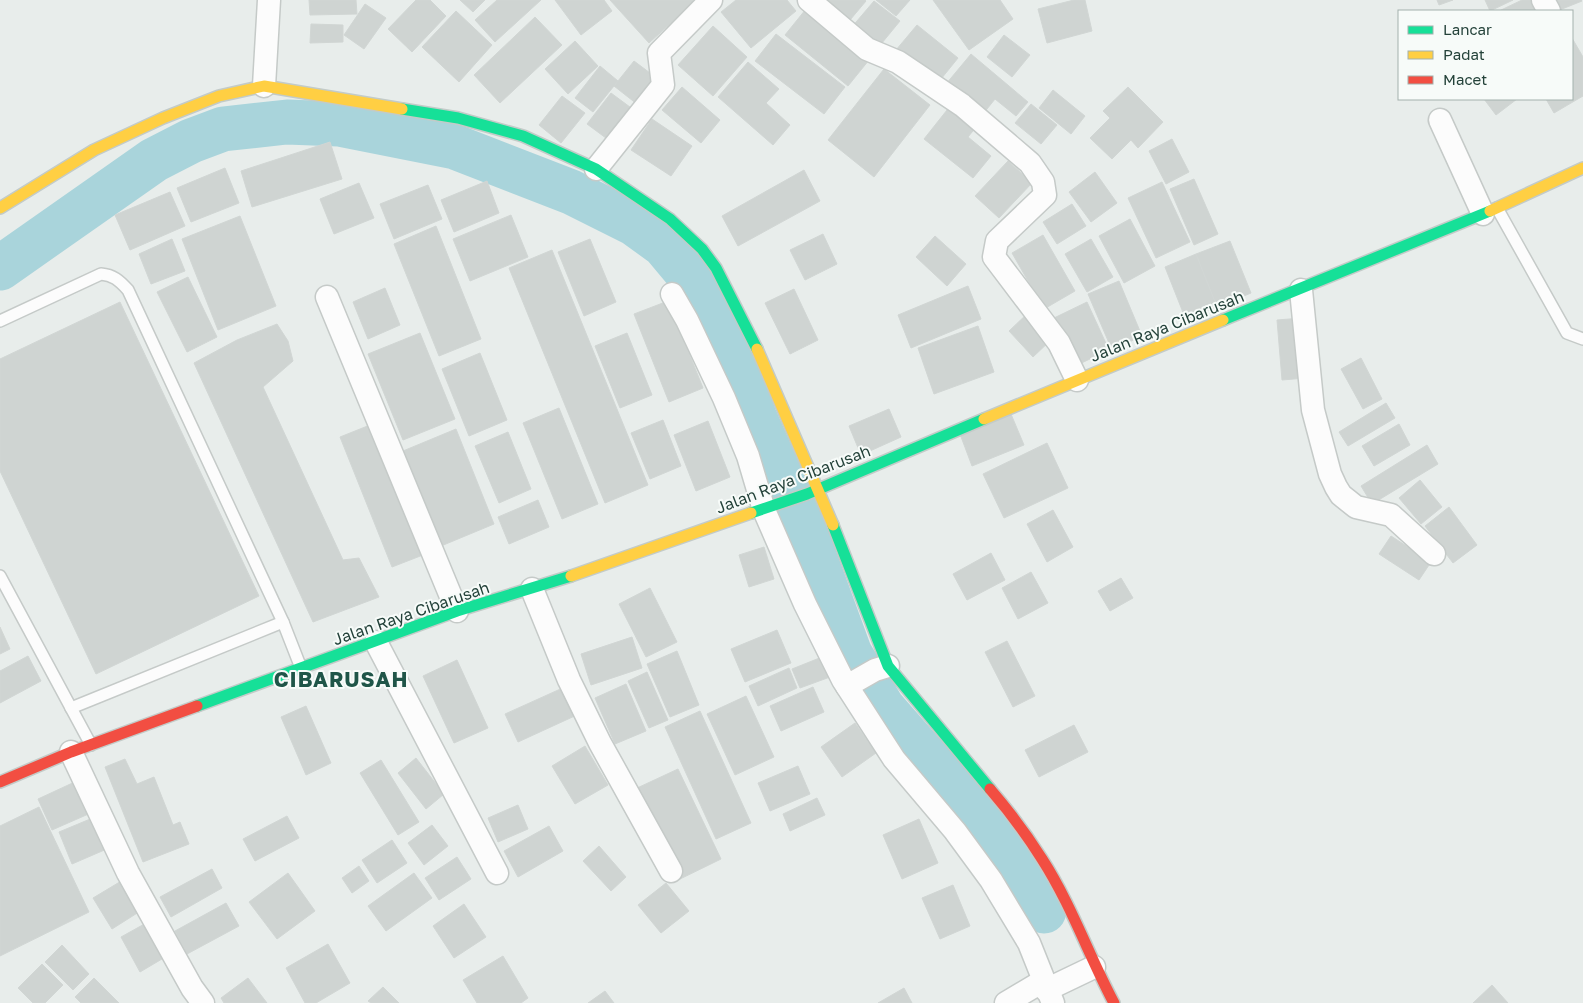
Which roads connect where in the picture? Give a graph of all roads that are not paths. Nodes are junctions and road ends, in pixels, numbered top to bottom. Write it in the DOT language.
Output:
graph roads {
  1 [pos="269,0"];
  2 [pos="711,0"];
  3 [pos="809,0"];
  4 [pos="264,86"];
  5 [pos="1440,120"];
  6 [pos="596,169"];
  7 [pos="1579,173"];
  8 [pos="0,208"];
  9 [pos="1490,211"];
  10 [pos="1301,290"];
  11 [pos="672,294"];
  12 [pos="327,297"];
  13 [pos="0,322"];
  14 [pos="1583,339"];
  15 [pos="1077,380"];
  16 [pos="819,489"];
  17 [pos="768,509"];
  18 [pos="1434,554"];
  19 [pos="0,576"];
  20 [pos="532,590"];
  21 [pos="457,611"];
  22 [pos="282,622"];
  23 [pos="376,642"];
  24 [pos="881,668"];
  25 [pos="302,670"];
  26 [pos="849,684"];
  27 [pos="71,708"];
  28 [pos="81,748"];
  29 [pos="0,782"];
  30 [pos="671,871"];
  31 [pos="497,873"];
  32 [pos="1086,970"];
  33 [pos="1049,990"];
  34 [pos="204,1003"];
  35 [pos="1006,1003"];
  36 [pos="1114,1003"];
  1 -- 4 [label="street"];
  2 -- 6 [label="street"];
  3 -- 15 [label="street"];
  4 -- 6 [label="main road"];
  4 -- 8 [label="main road"];
  5 -- 9 [label="street"];
  6 -- 16 [label="main road"];
  7 -- 9 [label="main road, Jalan Raya Cibarusah"];
  9 -- 10 [label="main road, Jalan Raya Cibarusah"];
  9 -- 14 [label="lane"];
  10 -- 15 [label="main road, Jalan Raya Cibarusah"];
  10 -- 18 [label="street"];
  11 -- 17 [label="street"];
  12 -- 21 [label="street"];
  13 -- 22 [label="lane"];
  15 -- 16 [label="main road, Jalan Raya Cibarusah"];
  16 -- 17 [label="main road, Jalan Raya Cibarusah"];
  16 -- 24 [label="main road"];
  17 -- 20 [label="main road, Jalan Raya Cibarusah"];
  17 -- 26 [label="street"];
  19 -- 27 [label="lane"];
  20 -- 21 [label="main road, Jalan Raya Cibarusah"];
  20 -- 30 [label="street"];
  21 -- 23 [label="main road, Jalan Raya Cibarusah"];
  22 -- 25 [label="lane"];
  22 -- 27 [label="lane"];
  23 -- 25 [label="main road, Jalan Raya Cibarusah"];
  23 -- 31 [label="street"];
  24 -- 26 [label="street"];
  24 -- 32 [label="main road"];
  25 -- 28 [label="main road, Jalan Raya Cibarusah"];
  26 -- 33 [label="street"];
  27 -- 28 [label="lane"];
  28 -- 29 [label="main road, Jalan Raya Cibarusah"];
  28 -- 34 [label="street"];
  32 -- 33 [label="street"];
  32 -- 36 [label="main road"];
  33 -- 35 [label="street"];
}
